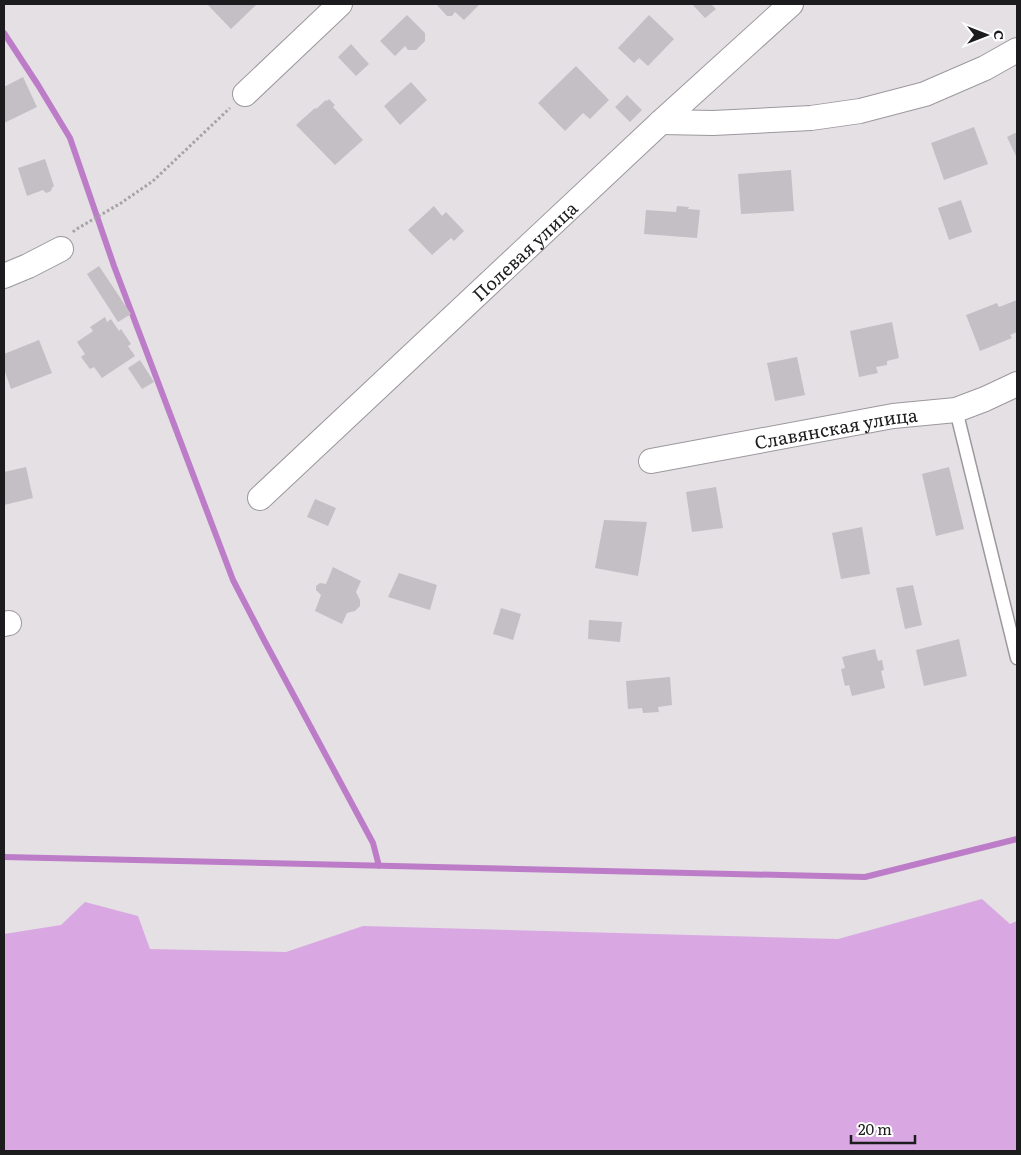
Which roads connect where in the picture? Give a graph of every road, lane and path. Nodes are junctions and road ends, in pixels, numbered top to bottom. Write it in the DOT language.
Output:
graph roads {
  1 [pos="340,4"];
  2 [pos="791,4"];
  3 [pos="1017,50"];
  4 [pos="245,94"];
  5 [pos="661,122"];
  6 [pos="88,222"];
  7 [pos="61,249"];
  8 [pos="4,276"];
  9 [pos="1017,384"];
  10 [pos="956,410"];
  11 [pos="651,461"];
  12 [pos="260,498"];
  13 [pos="1017,658"];
  1 -- 4 [label="street"];
  2 -- 5 [label="street, Полевая улица"];
  3 -- 5 [label="street"];
  4 -- 6 [label="path"];
  5 -- 12 [label="street, Полевая улица"];
  7 -- 8 [label="street"];
  9 -- 10 [label="street, Славянская улица"];
  10 -- 11 [label="street, Славянская улица"];
  10 -- 13 [label="lane"];
}
